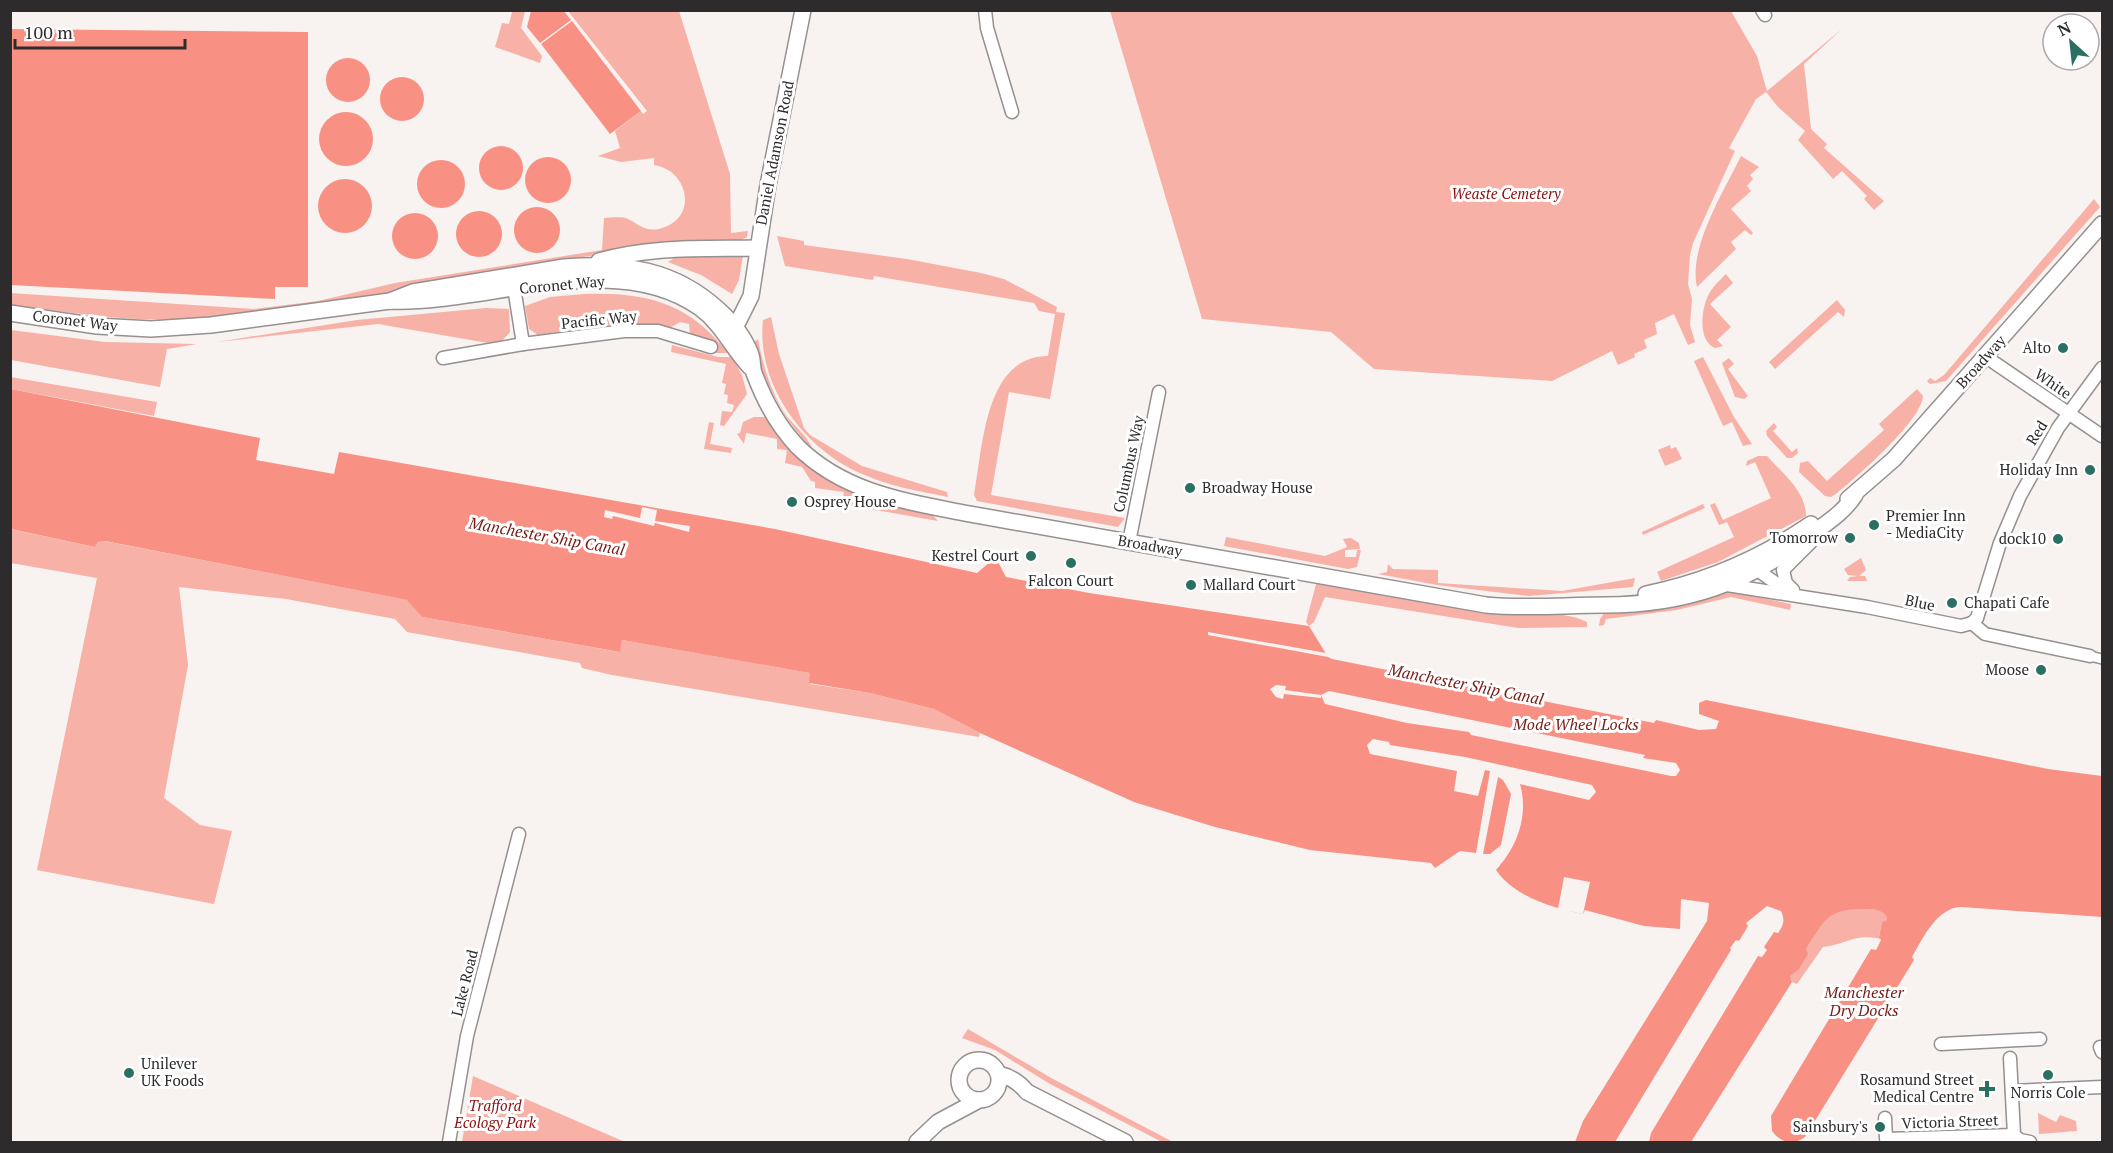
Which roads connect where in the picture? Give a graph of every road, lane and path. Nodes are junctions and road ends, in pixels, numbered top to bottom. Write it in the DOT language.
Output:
graph roads {
  1 [pos="803,10"];
  2 [pos="985,10"];
  3 [pos="1012,112"];
  4 [pos="2103,224"];
  5 [pos="757,248"];
  6 [pos="669,250"];
  7 [pos="586,265"];
  8 [pos="657,272"];
  9 [pos="513,283"];
  10 [pos="672,291"];
  11 [pos="10,314"];
  12 [pos="730,330"];
  13 [pos="523,344"];
  14 [pos="711,347"];
  15 [pos="1986,357"];
  16 [pos="443,358"];
  17 [pos="2103,368"];
  18 [pos="753,370"];
  19 [pos="1159,392"];
  20 [pos="2068,413"];
  21 [pos="2103,436"];
  22 [pos="1851,501"];
  23 [pos="1129,542"];
  24 [pos="1758,571"];
  25 [pos="1727,585"];
  26 [pos="1794,591"];
  27 [pos="1634,597"];
  28 [pos="1814,599"];
  29 [pos="1605,605"];
  30 [pos="1972,623"];
  31 [pos="2096,657"];
  32 [pos="519,834"];
  33 [pos="2040,1039"];
  34 [pos="1941,1044"];
  35 [pos="2010,1050"];
  36 [pos="999,1074"];
  37 [pos="960,1086"];
  38 [pos="2103,1087"];
  39 [pos="2012,1091"];
  40 [pos="1027,1092"];
  41 [pos="994,1093"];
  42 [pos="979,1100"];
  43 [pos="945,1117"];
  44 [pos="1885,1118"];
  45 [pos="2014,1135"];
  46 [pos="1964,1139"];
  47 [pos="449,1143"];
  48 [pos="917,1143"];
  49 [pos="1125,1143"];
  50 [pos="2030,1143"];
  1 -- 5 [label="street, Daniel Adamson Road"];
  2 -- 3 [label="street"];
  4 -- 15 [label="street, Broadway"];
  5 -- 6 [label="street"];
  5 -- 12 [label="street, Daniel Adamson Road"];
  6 -- 7 [label="street"];
  6 -- 8 [label="street"];
  7 -- 8 [label="street, Coronet Way"];
  7 -- 9 [label="street, Coronet Way"];
  8 -- 10 [label="street"];
  8 -- 12 [label="street, Coronet Way"];
  9 -- 10 [label="street, Coronet Way"];
  9 -- 11 [label="street, Coronet Way"];
  9 -- 13 [label="street"];
  10 -- 12 [label="street, Coronet Way"];
  12 -- 18 [label="street, Coronet Way"];
  13 -- 14 [label="street, Pacific Way"];
  13 -- 16 [label="street, Pacific Way"];
  15 -- 20 [label="street, White"];
  15 -- 22 [label="street, Broadway"];
  17 -- 20 [label="street, Red"];
  18 -- 23 [label="street, Broadway"];
  19 -- 23 [label="street, Columbus Way"];
  20 -- 21 [label="street, White"];
  20 -- 30 [label="street, Red"];
  22 -- 24 [label="street, Broadway"];
  22 -- 26 [label="street, Broadway"];
  22 -- 27 [label="street, Broadway"];
  23 -- 29 [label="street, Broadway"];
  24 -- 25 [label="street, Broadway"];
  24 -- 26 [label="street"];
  24 -- 27 [label="street, Broadway"];
  25 -- 28 [label="street, Blue"];
  25 -- 29 [label="street, Broadway"];
  26 -- 28 [label="street"];
  27 -- 29 [label="street, Broadway"];
  28 -- 30 [label="street, Blue"];
  30 -- 31 [label="street, Blue"];
  32 -- 47 [label="street, Lake Road"];
  33 -- 35 [label="street"];
  34 -- 35 [label="street"];
  35 -- 39 [label="street"];
  36 -- 37 [label="street"];
  36 -- 40 [label="street"];
  36 -- 41 [label="street"];
  37 -- 42 [label="street"];
  37 -- 43 [label="street"];
  38 -- 39 [label="street"];
  39 -- 45 [label="street"];
  40 -- 41 [label="street"];
  40 -- 49 [label="street"];
  41 -- 42 [label="street"];
  42 -- 43 [label="street"];
  43 -- 48 [label="street"];
  44 -- 46 [label="street, Victoria Street"];
  45 -- 46 [label="street, Victoria Street"];
  45 -- 50 [label="street"];
}
